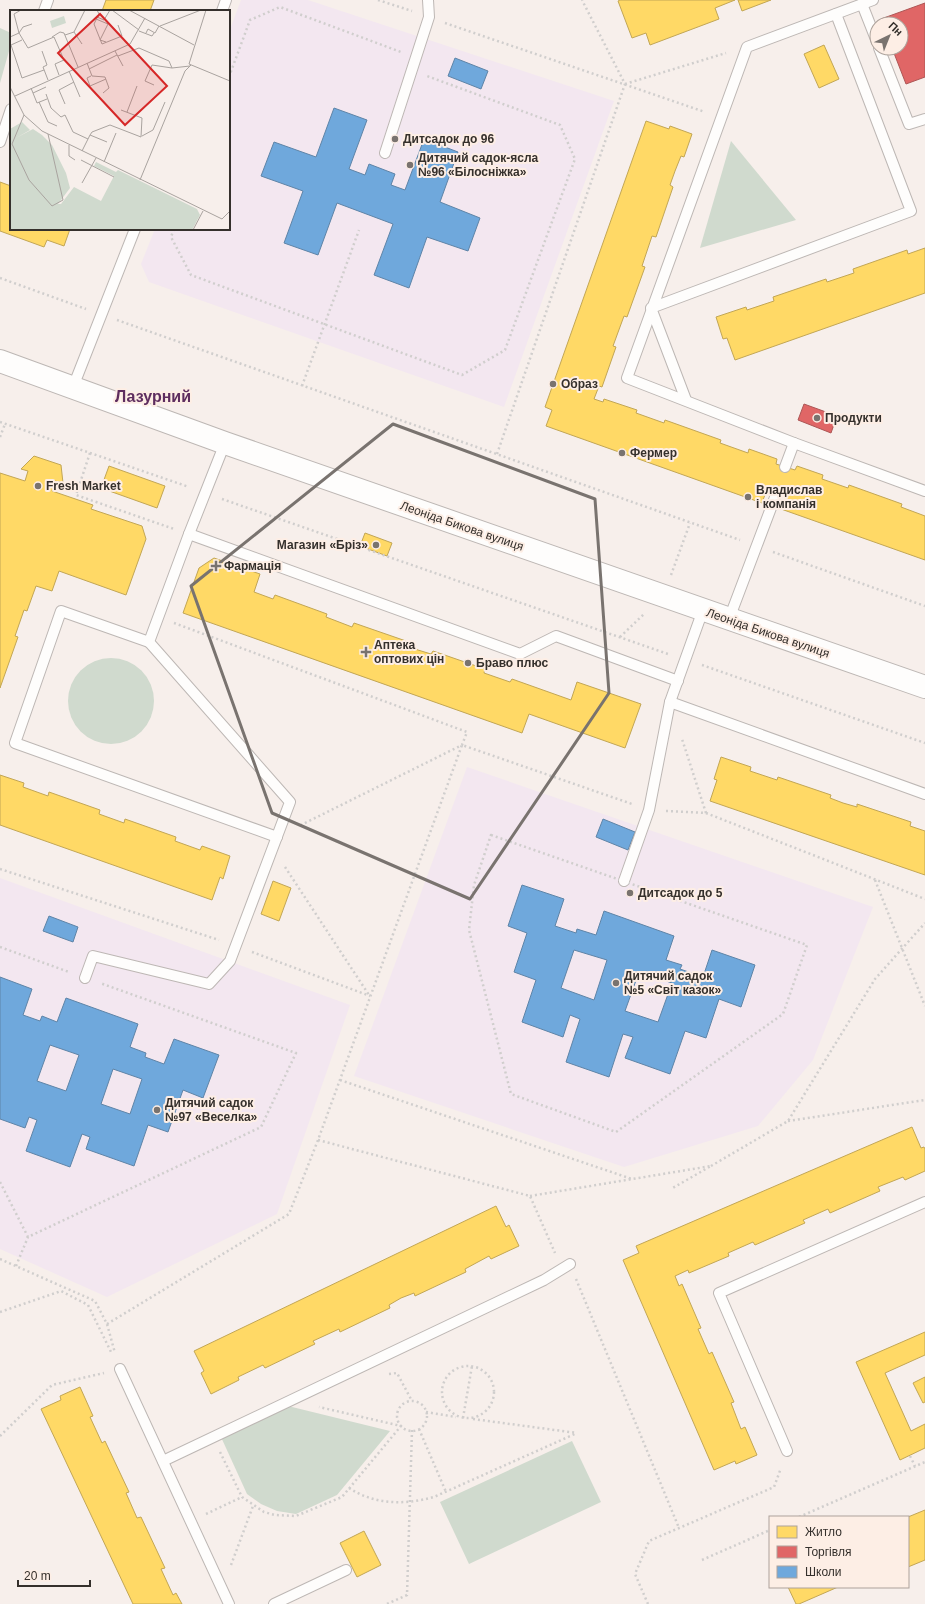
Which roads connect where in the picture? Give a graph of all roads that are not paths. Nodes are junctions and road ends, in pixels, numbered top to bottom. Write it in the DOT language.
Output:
graph roads {
  1 [pos="48,0"];
  2 [pos="226,0"];
  3 [pos="428,0"];
  4 [pos="873,0"];
  5 [pos="862,4"];
  6 [pos="44,10"];
  7 [pos="222,10"];
  8 [pos="836,14"];
  9 [pos="869,22"];
  10 [pos="882,56"];
  11 [pos="10,112"];
  12 [pos="925,119"];
  13 [pos="0,142"];
  14 [pos="384,153"];
  15 [pos="136,230"];
  16 [pos="651,308"];
  17 [pos="0,361"];
  18 [pos="73,387"];
  19 [pos="686,400"];
  20 [pos="225,443"];
  21 [pos="794,443"];
  22 [pos="786,467"];
  23 [pos="925,491"];
  24 [pos="776,492"];
  25 [pos="189,534"];
  26 [pos="704,610"];
  27 [pos="729,619"];
  28 [pos="149,642"];
  29 [pos="678,681"];
  30 [pos="925,687"];
  31 [pos="670,702"];
  32 [pos="925,794"];
  33 [pos="277,838"];
  34 [pos="624,881"];
  35 [pos="85,978"];
  36 [pos="925,1202"];
  37 [pos="570,1264"];
  38 [pos="120,1369"];
  39 [pos="787,1451"];
  40 [pos="163,1461"];
  41 [pos="346,1570"];
  42 [pos="229,1604"];
  43 [pos="274,1604"];
  1 -- 6 [label="lane"];
  2 -- 7 [label="lane"];
  3 -- 14 [label="lane"];
  4 -- 5 [label="lane"];
  5 -- 8 [label="lane"];
  5 -- 9 [label="lane"];
  8 -- 16 [label="lane"];
  8 -- 16 [label="lane"];
  10 -- 12 [label="lane"];
  11 -- 13 [label="lane"];
  15 -- 18 [label="lane"];
  16 -- 19 [label="lane"];
  16 -- 19 [label="lane"];
  17 -- 18 [label="street, Леоніда Бикова вулиця"];
  18 -- 20 [label="street, Леоніда Бикова вулиця"];
  19 -- 21 [label="lane"];
  20 -- 25 [label="lane"];
  20 -- 26 [label="street, Леоніда Бикова вулиця"];
  21 -- 22 [label="lane"];
  21 -- 23 [label="lane"];
  24 -- 27 [label="lane"];
  25 -- 28 [label="lane"];
  25 -- 29 [label="lane"];
  26 -- 27 [label="street, Леоніда Бикова вулиця"];
  26 -- 29 [label="lane"];
  27 -- 30 [label="street, Леоніда Бикова вулиця"];
  28 -- 33 [label="lane"];
  28 -- 33 [label="lane"];
  29 -- 31 [label="lane"];
  31 -- 32 [label="lane"];
  31 -- 34 [label="lane"];
  33 -- 35 [label="lane"];
  36 -- 39 [label="lane"];
  37 -- 40 [label="lane"];
  38 -- 40 [label="lane"];
  40 -- 42 [label="lane"];
  41 -- 43 [label="lane"];
}
